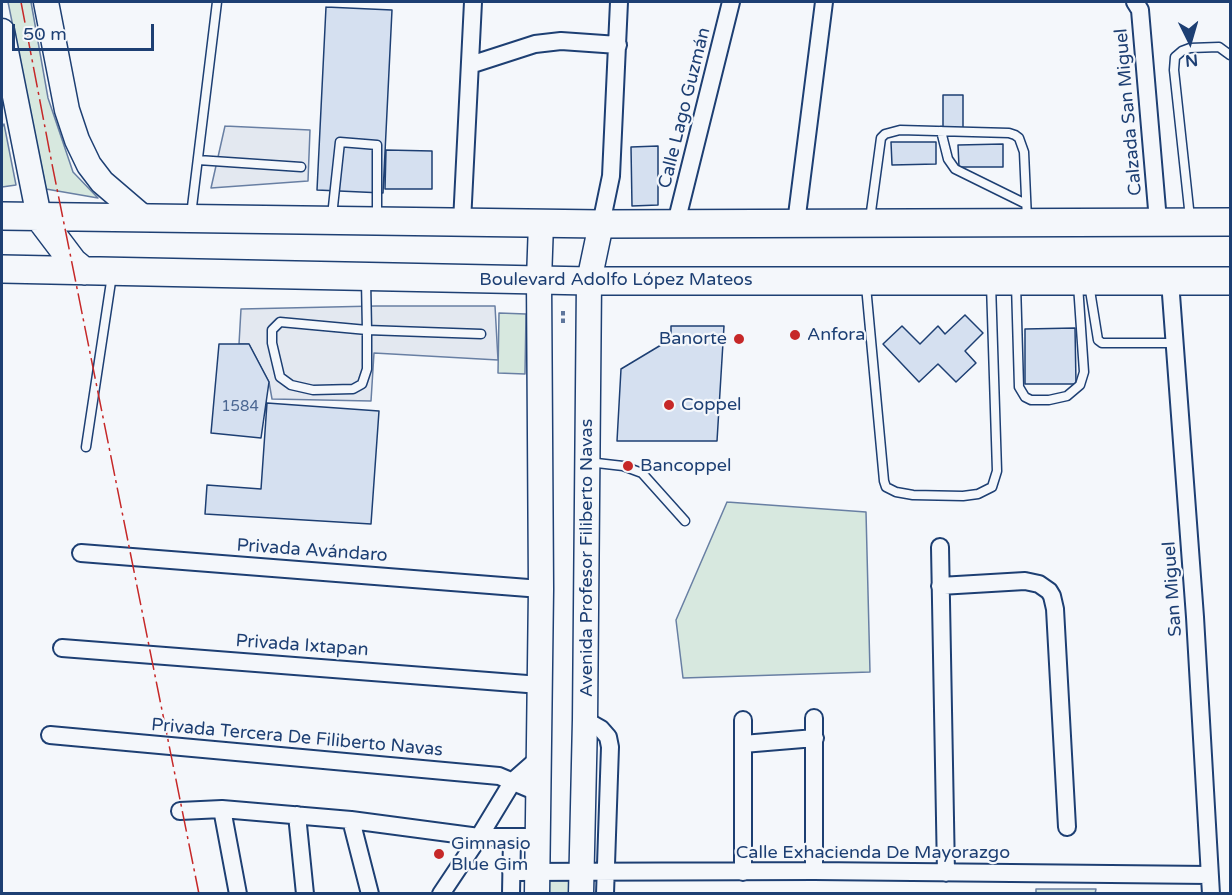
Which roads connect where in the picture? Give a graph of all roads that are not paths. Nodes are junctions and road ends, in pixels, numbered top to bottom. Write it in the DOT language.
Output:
graph roads {
  1 [pos="46,2"];
  2 [pos="217,2"];
  3 [pos="473,2"];
  4 [pos="620,2"];
  5 [pos="731,2"];
  6 [pos="824,2"];
  7 [pos="1134,2"];
  8 [pos="2,31"];
  9 [pos="618,45"];
  10 [pos="1230,55"];
  11 [pos="470,65"];
  12 [pos="941,131"];
  13 [pos="198,160"];
  14 [pos="301,167"];
  15 [pos="1026,213"];
  16 [pos="2,216"];
  17 [pos="39,216"];
  18 [pos="144,218"];
  19 [pos="191,219"];
  20 [pos="332,220"];
  21 [pos="377,221"];
  22 [pos="1158,221"];
  23 [pos="462,222"];
  24 [pos="1191,222"];
  25 [pos="1230,222"];
  26 [pos="541,223"];
  27 [pos="676,223"];
  28 [pos="796,223"];
  29 [pos="869,223"];
  30 [pos="601,224"];
  31 [pos="2,269"];
  32 [pos="84,271"];
  33 [pos="112,272"];
  34 [pos="366,276"];
  35 [pos="539,280"];
  36 [pos="589,281"];
  37 [pos="866,281"];
  38 [pos="1003,281"];
  39 [pos="1083,281"];
  40 [pos="1170,281"];
  41 [pos="1230,281"];
  42 [pos="367,330"];
  43 [pos="481,334"];
  44 [pos="1174,343"];
  45 [pos="86,447"];
  46 [pos="588,462"];
  47 [pos="685,521"];
  48 [pos="940,547"];
  49 [pos="81,553"];
  50 [pos="940,586"];
  51 [pos="540,589"];
  52 [pos="62,648"];
  53 [pos="540,685"];
  54 [pos="814,718"];
  55 [pos="585,720"];
  56 [pos="742,720"];
  57 [pos="50,735"];
  58 [pos="815,738"];
  59 [pos="743,744"];
  60 [pos="538,759"];
  61 [pos="513,781"];
  62 [pos="537,792"];
  63 [pos="222,808"];
  64 [pos="180,811"];
  65 [pos="297,815"];
  66 [pos="351,820"];
  67 [pos="1067,827"];
  68 [pos="479,837"];
  69 [pos="512,837"];
  70 [pos="538,837"];
  71 [pos="814,871"];
  72 [pos="511,872"];
  73 [pos="605,872"];
  74 [pos="744,872"];
  75 [pos="946,873"];
  76 [pos="1209,874"];
  77 [pos="537,883"];
  78 [pos="581,883"];
  79 [pos="238,894"];
  80 [pos="304,894"];
  81 [pos="370,894"];
  82 [pos="441,894"];
  83 [pos="511,894"];
  84 [pos="605,894"];
  85 [pos="1211,894"];
  1 -- 18 [label="main road"];
  2 -- 13 [label="lane"];
  3 -- 11 [label="street"];
  4 -- 9 [label="street"];
  5 -- 27 [label="street, Calle Lago Guzmán"];
  6 -- 28 [label="street"];
  7 -- 22 [label="street, Calzada San Miguel"];
  8 -- 17 [label="main road"];
  9 -- 11 [label="street"];
  9 -- 30 [label="street"];
  10 -- 24 [label="lane"];
  11 -- 23 [label="street"];
  12 -- 15 [label="lane"];
  12 -- 15 [label="lane"];
  12 -- 29 [label="lane"];
  13 -- 14 [label="lane"];
  13 -- 19 [label="lane"];
  15 -- 22 [label="main road"];
  15 -- 29 [label="main road"];
  16 -- 17 [label="main road"];
  17 -- 18 [label="main road"];
  17 -- 32 [label="main road"];
  18 -- 19 [label="main road"];
  19 -- 20 [label="main road"];
  20 -- 21 [label="main road"];
  20 -- 21 [label="lane"];
  21 -- 23 [label="main road"];
  22 -- 24 [label="main road"];
  23 -- 26 [label="main road"];
  24 -- 25 [label="main road"];
  26 -- 30 [label="main road"];
  26 -- 35 [label="main road"];
  27 -- 28 [label="main road"];
  27 -- 30 [label="main road"];
  28 -- 29 [label="main road"];
  30 -- 36 [label="main road, Avenida Profesor Filiberto Navas"];
  31 -- 32 [label="main road, Boulevard Adolfo López Mateos"];
  32 -- 33 [label="main road, Boulevard Adolfo López Mateos"];
  33 -- 34 [label="main road, Boulevard Adolfo López Mateos"];
  33 -- 45 [label="lane"];
  34 -- 35 [label="main road, Boulevard Adolfo López Mateos"];
  34 -- 42 [label="lane"];
  35 -- 36 [label="main road, Boulevard Adolfo López Mateos"];
  35 -- 51 [label="main road"];
  36 -- 37 [label="main road, Boulevard Adolfo López Mateos"];
  36 -- 46 [label="main road, Avenida Profesor Filiberto Navas"];
  37 -- 38 [label="main road, Boulevard Adolfo López Mateos"];
  37 -- 38 [label="lane"];
  38 -- 39 [label="main road, Boulevard Adolfo López Mateos"];
  38 -- 39 [label="lane"];
  39 -- 40 [label="main road, Boulevard Adolfo López Mateos"];
  39 -- 44 [label="lane"];
  40 -- 41 [label="main road, Boulevard Adolfo López Mateos"];
  40 -- 44 [label="street, San Miguel"];
  42 -- 42 [label="lane"];
  42 -- 43 [label="lane"];
  44 -- 76 [label="street, San Miguel"];
  46 -- 47 [label="lane"];
  46 -- 55 [label="main road, Avenida Profesor Filiberto Navas"];
  48 -- 50 [label="street"];
  49 -- 51 [label="street, Privada Avándaro"];
  50 -- 67 [label="street"];
  50 -- 75 [label="street"];
  51 -- 53 [label="main road"];
  52 -- 53 [label="street, Privada Ixtapan"];
  53 -- 60 [label="main road"];
  54 -- 58 [label="street"];
  55 -- 73 [label="street"];
  55 -- 78 [label="main road, Avenida Profesor Filiberto Navas"];
  56 -- 59 [label="street"];
  57 -- 61 [label="street, Privada Tercera De Filiberto Navas"];
  58 -- 59 [label="street"];
  58 -- 71 [label="street"];
  59 -- 74 [label="street"];
  60 -- 61 [label="street"];
  60 -- 62 [label="main road"];
  61 -- 62 [label="street, Privada Tercera De Filiberto Navas"];
  61 -- 68 [label="street"];
  62 -- 70 [label="main road"];
  63 -- 64 [label="street"];
  63 -- 65 [label="street"];
  63 -- 79 [label="street"];
  65 -- 66 [label="street"];
  65 -- 80 [label="street"];
  66 -- 68 [label="street"];
  66 -- 81 [label="street"];
  68 -- 69 [label="street"];
  68 -- 82 [label="street"];
  69 -- 70 [label="street"];
  69 -- 72 [label="street"];
  70 -- 77 [label="main road"];
  71 -- 74 [label="street, Calle Exhacienda De Mayorazgo"];
  71 -- 75 [label="street, Calle Exhacienda De Mayorazgo"];
  72 -- 77 [label="street, Calle Exhacienda De Mayorazgo"];
  72 -- 83 [label="street"];
  73 -- 74 [label="street, Calle Exhacienda De Mayorazgo"];
  73 -- 78 [label="street, Calle Exhacienda De Mayorazgo"];
  73 -- 84 [label="street"];
  75 -- 76 [label="street, Calle Exhacienda De Mayorazgo"];
  76 -- 85 [label="street, San Miguel"];
  77 -- 78 [label="street, Calle Exhacienda De Mayorazgo"];
}
